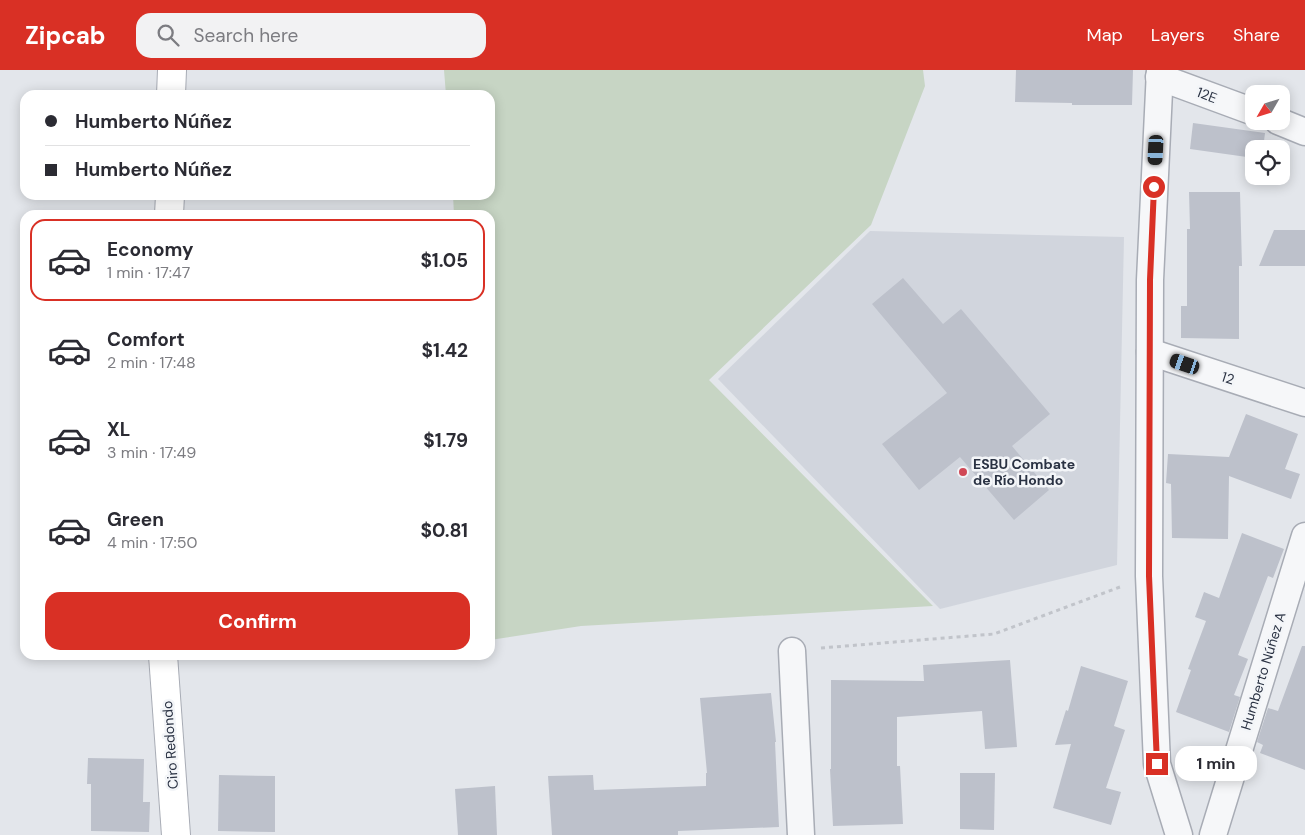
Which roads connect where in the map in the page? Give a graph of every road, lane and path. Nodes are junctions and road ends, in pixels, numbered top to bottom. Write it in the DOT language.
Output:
graph roads {
  1 [pos="172,70"];
  2 [pos="1160,73"];
  3 [pos="171,90"];
  4 [pos="1245,108"];
  5 [pos="1290,126"];
  6 [pos="1305,132"];
  7 [pos="1150,352"];
  8 [pos="1305,403"];
  9 [pos="1305,536"];
  10 [pos="1149,576"];
  11 [pos="792,651"];
  12 [pos="163,660"];
  13 [pos="176,835"];
  14 [pos="801,835"];
  15 [pos="1179,835"];
  16 [pos="1212,835"];
  1 -- 3 [label="street"];
  2 -- 4 [label="street, 12E"];
  2 -- 7 [label="street"];
  5 -- 6 [label="street"];
  7 -- 8 [label="street, 12"];
  7 -- 10 [label="street"];
  9 -- 16 [label="street, Humberto Núñez A"];
  10 -- 11 [label="path"];
  10 -- 15 [label="street"];
  11 -- 14 [label="street"];
  12 -- 13 [label="street, Ciro Redondo"];
}
